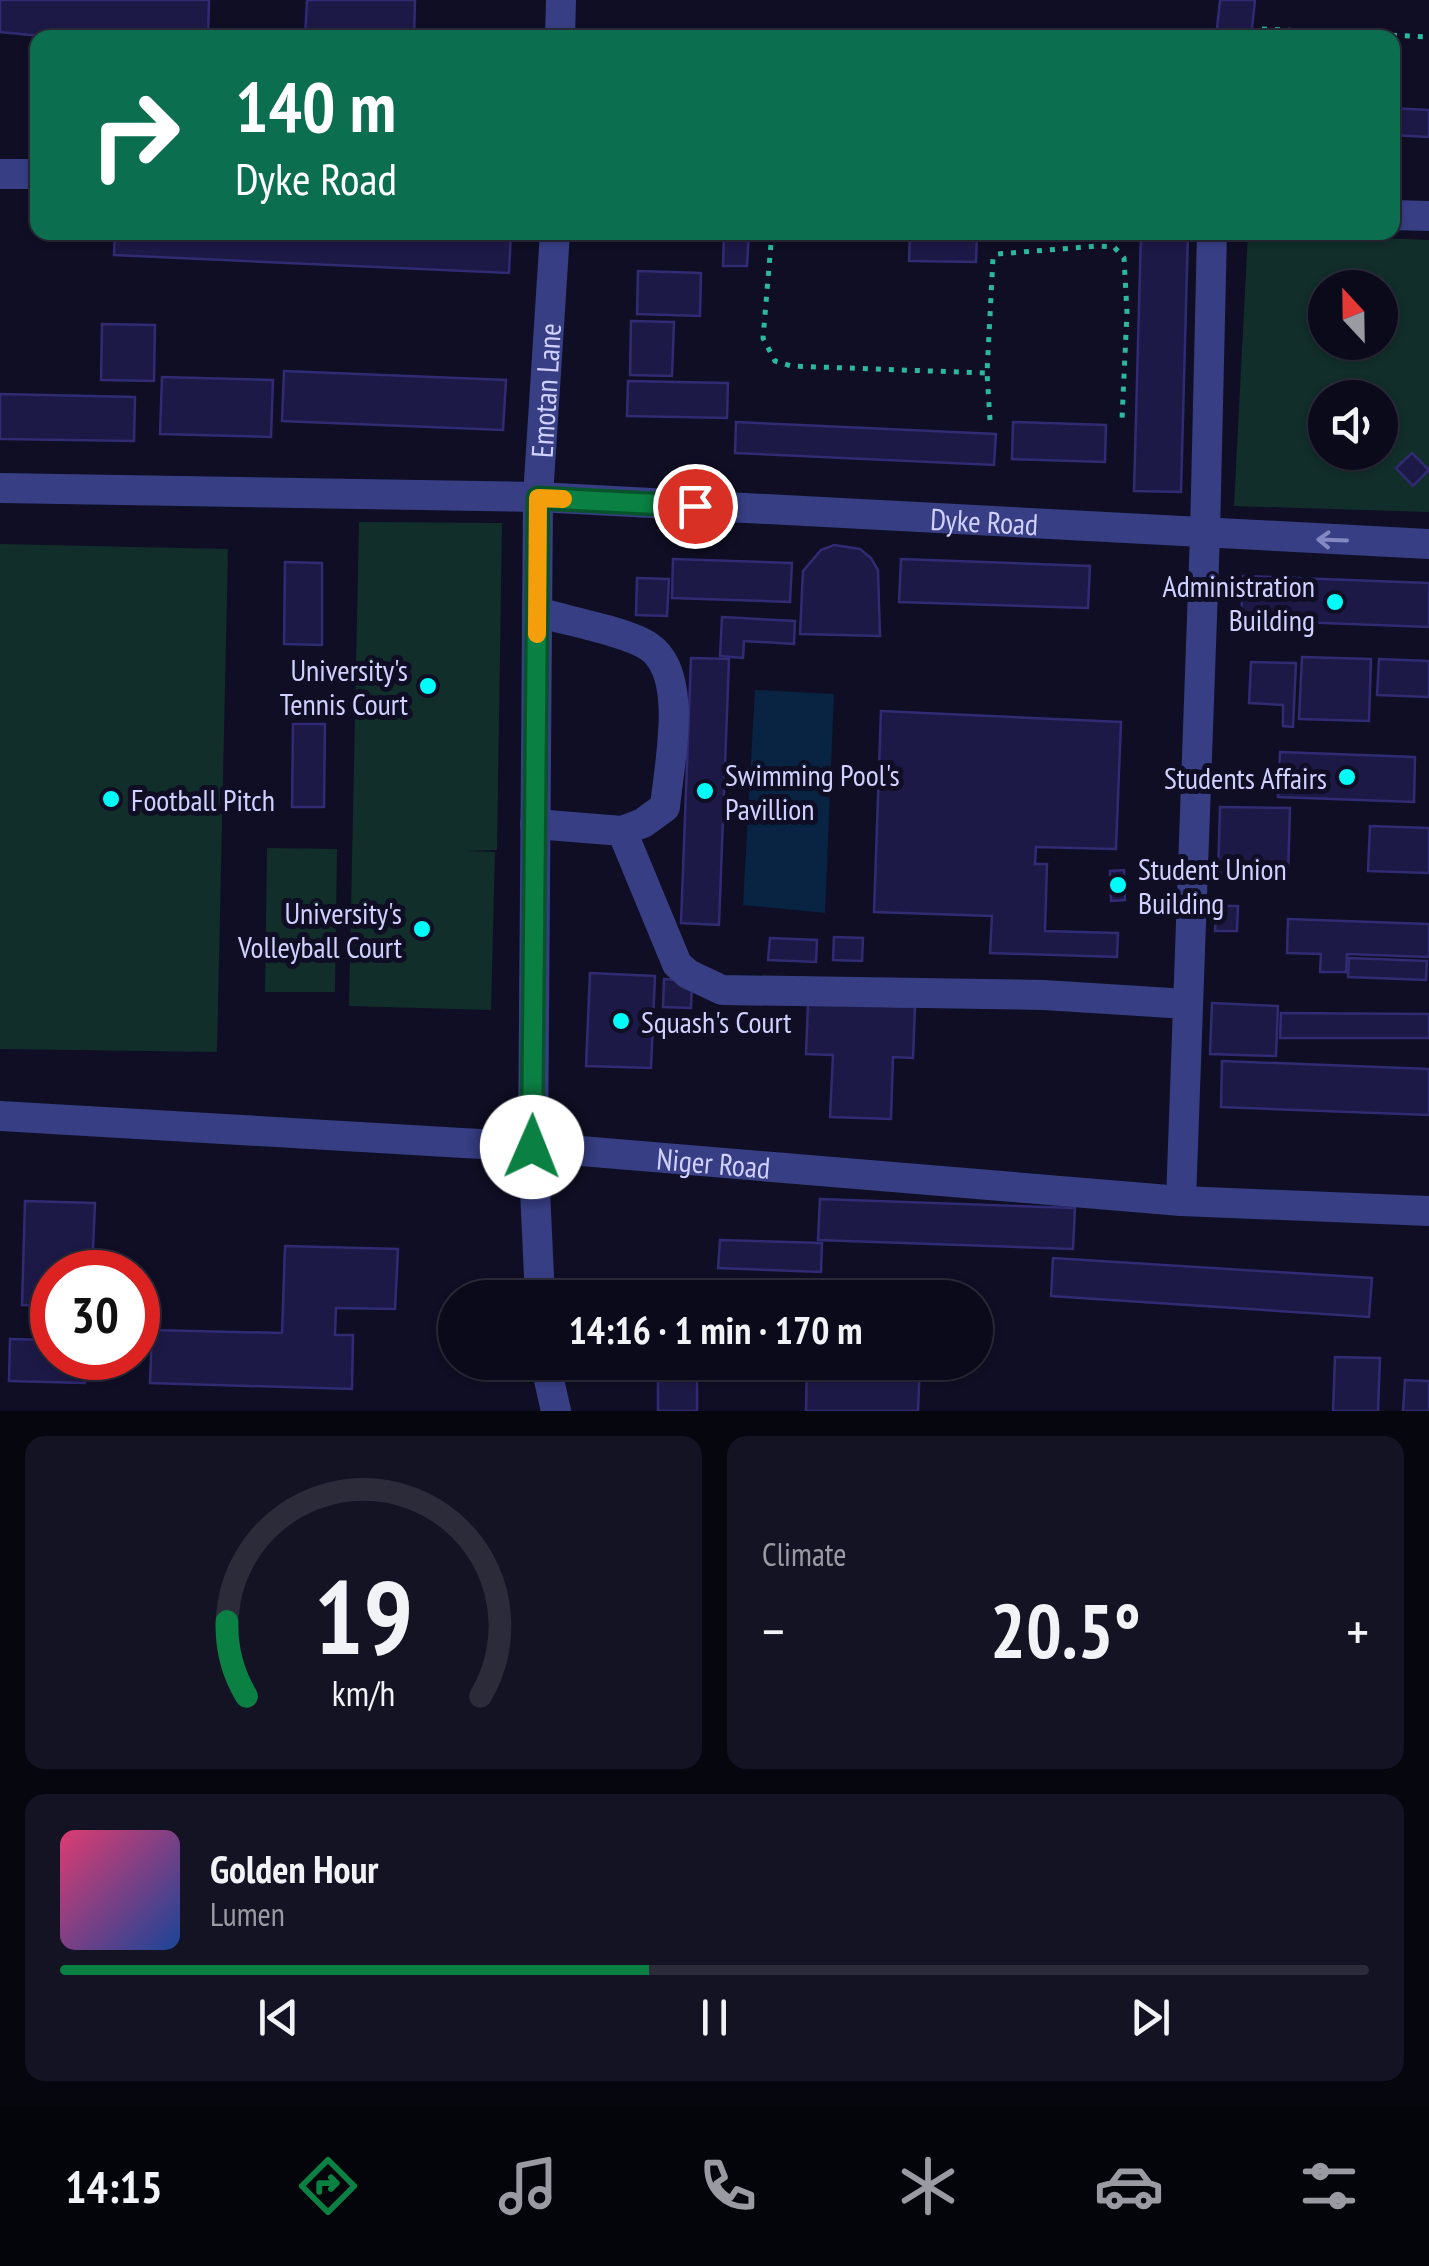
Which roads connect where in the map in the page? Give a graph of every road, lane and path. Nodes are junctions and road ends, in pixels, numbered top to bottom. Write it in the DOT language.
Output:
graph roads {
  1 [pos="560,0"];
  2 [pos="1262,29"];
  3 [pos="560,30"];
  4 [pos="1275,30"];
  5 [pos="1400,37"];
  6 [pos="1429,38"];
  7 [pos="0,174"];
  8 [pos="30,174"];
  9 [pos="1400,215"];
  10 [pos="1429,216"];
  11 [pos="554,240"];
  12 [pos="771,240"];
  13 [pos="1212,240"];
  14 [pos="988,373"];
  15 [pos="1122,419"];
  16 [pos="990,420"];
  17 [pos="0,488"];
  18 [pos="538,498"];
  19 [pos="1206,534"];
  20 [pos="1429,544"];
  21 [pos="537,612"];
  22 [pos="535,824"];
  23 [pos="622,831"];
  24 [pos="1186,1004"];
  25 [pos="0,1116"];
  26 [pos="532,1147"];
  27 [pos="1181,1202"];
  28 [pos="1429,1212"];
  29 [pos="539,1280"];
  30 [pos="549,1380"];
  31 [pos="556,1411"];
  1 -- 3 [label="street"];
  2 -- 4 [label="path"];
  5 -- 6 [label="path"];
  7 -- 8 [label="street"];
  9 -- 10 [label="street"];
  11 -- 18 [label="street, Emotan Lane"];
  12 -- 14 [label="path"];
  13 -- 19 [label="street"];
  14 -- 15 [label="path"];
  14 -- 16 [label="path"];
  17 -- 18 [label="street, Dyke Road"];
  18 -- 19 [label="street, Dyke Road"];
  18 -- 21 [label="street, Emotan Lane"];
  20 -- 19 [label="street, Dyke Road, one-way"];
  19 -- 24 [label="street"];
  21 -- 22 [label="street, Emotan Lane"];
  21 -- 23 [label="street"];
  22 -- 23 [label="street"];
  22 -- 26 [label="street, Emotan Lane"];
  23 -- 24 [label="street"];
  24 -- 27 [label="street"];
  25 -- 26 [label="street, Niger Road"];
  26 -- 27 [label="street, Niger Road"];
  26 -- 29 [label="street, Emotan Lane"];
  27 -- 28 [label="street, Niger Road"];
  30 -- 31 [label="street"];
}
